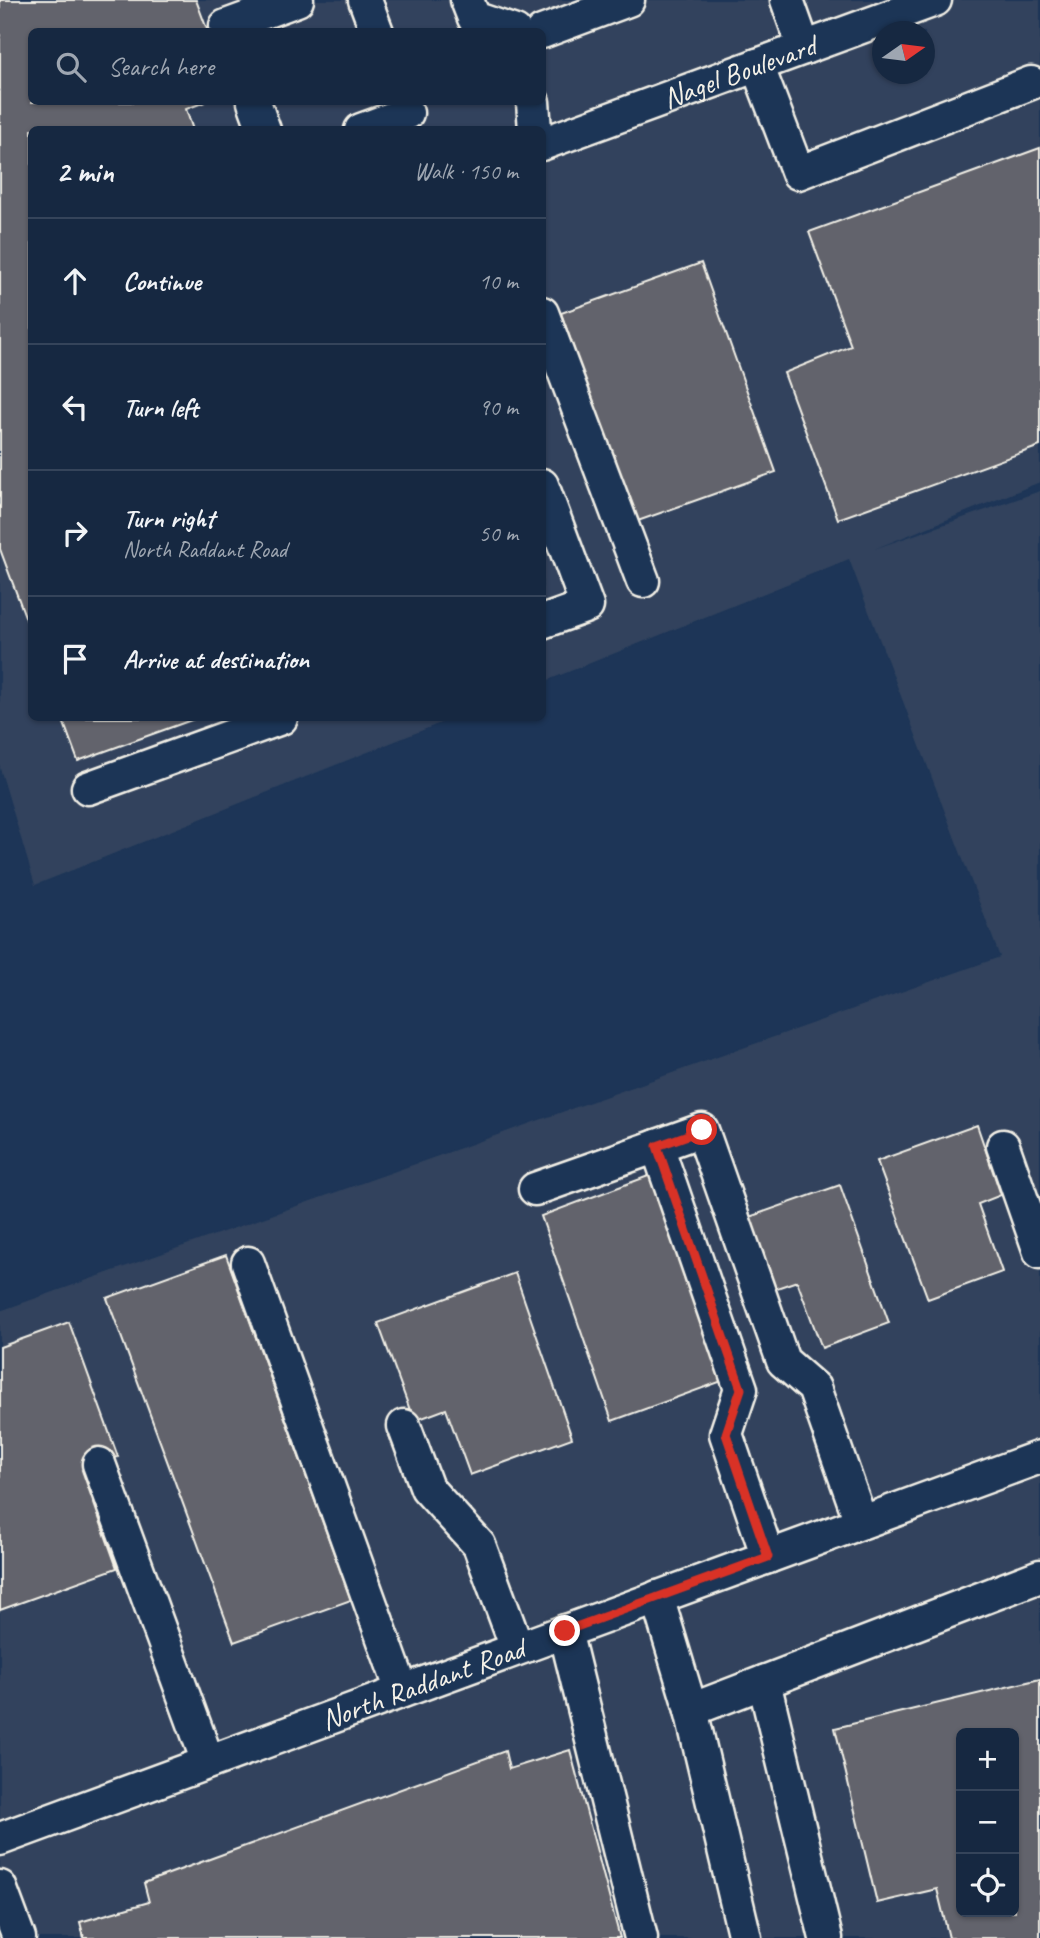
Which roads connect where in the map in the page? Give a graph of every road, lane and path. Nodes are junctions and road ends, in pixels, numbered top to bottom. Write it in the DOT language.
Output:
graph roads {
  1 [pos="297,0"];
  2 [pos="365,0"];
  3 [pos="467,0"];
  4 [pos="628,0"];
  5 [pos="787,0"];
  6 [pos="935,0"];
  7 [pos="224,19"];
  8 [pos="376,28"];
  9 [pos="503,28"];
  10 [pos="546,31"];
  11 [pos="804,48"];
  12 [pos="757,65"];
  13 [pos="1031,83"];
  14 [pos="255,105"];
  15 [pos="533,105"];
  16 [pos="407,115"];
  17 [pos="263,126"];
  18 [pos="373,126"];
  19 [pos="535,126"];
  20 [pos="546,143"];
  21 [pos="546,324"];
  22 [pos="546,496"];
  23 [pos="643,581"];
  24 [pos="546,621"];
  25 [pos="273,721"];
  26 [pos="88,788"];
  27 [pos="657,1146"];
  28 [pos="1003,1146"];
  29 [pos="534,1189"];
  30 [pos="1040,1252"];
  31 [pos="248,1263"];
  32 [pos="404,1426"];
  33 [pos="1040,1457"];
  34 [pos="99,1464"];
  35 [pos="861,1522"];
  36 [pos="768,1557"];
  37 [pos="1040,1576"];
  38 [pos="657,1597"];
  39 [pos="565,1631"];
  40 [pos="517,1648"];
  41 [pos="764,1682"];
  42 [pos="402,1691"];
  43 [pos="691,1710"];
  44 [pos="208,1762"];
  45 [pos="0,1839"];
  46 [pos="0,1887"];
  47 [pos="19,1938"];
  48 [pos="641,1938"];
  49 [pos="745,1938"];
  50 [pos="826,1938"];
  1 -- 7 [label="street"];
  2 -- 8 [label="street"];
  3 -- 9 [label="street"];
  4 -- 10 [label="street"];
  5 -- 11 [label="street"];
  6 -- 11 [label="street, Nagel Boulevard"];
  11 -- 12 [label="street, Nagel Boulevard"];
  12 -- 13 [label="street"];
  12 -- 20 [label="street, Nagel Boulevard"];
  14 -- 17 [label="street"];
  15 -- 19 [label="street"];
  16 -- 18 [label="street"];
  21 -- 23 [label="street"];
  22 -- 24 [label="street"];
  25 -- 26 [label="street"];
  27 -- 29 [label="street"];
  27 -- 35 [label="street"];
  27 -- 36 [label="street"];
  28 -- 30 [label="street"];
  31 -- 42 [label="street"];
  32 -- 40 [label="street"];
  33 -- 35 [label="street, North Raddant Road"];
  34 -- 44 [label="street"];
  35 -- 36 [label="street, North Raddant Road"];
  36 -- 38 [label="street, North Raddant Road"];
  37 -- 41 [label="street"];
  38 -- 39 [label="street, North Raddant Road"];
  38 -- 43 [label="street"];
  39 -- 40 [label="street, North Raddant Road"];
  39 -- 48 [label="street"];
  40 -- 42 [label="street, North Raddant Road"];
  41 -- 43 [label="street"];
  41 -- 50 [label="street"];
  42 -- 44 [label="street, North Raddant Road"];
  43 -- 49 [label="street"];
  44 -- 45 [label="street, North Raddant Road"];
  46 -- 47 [label="street"];
}
